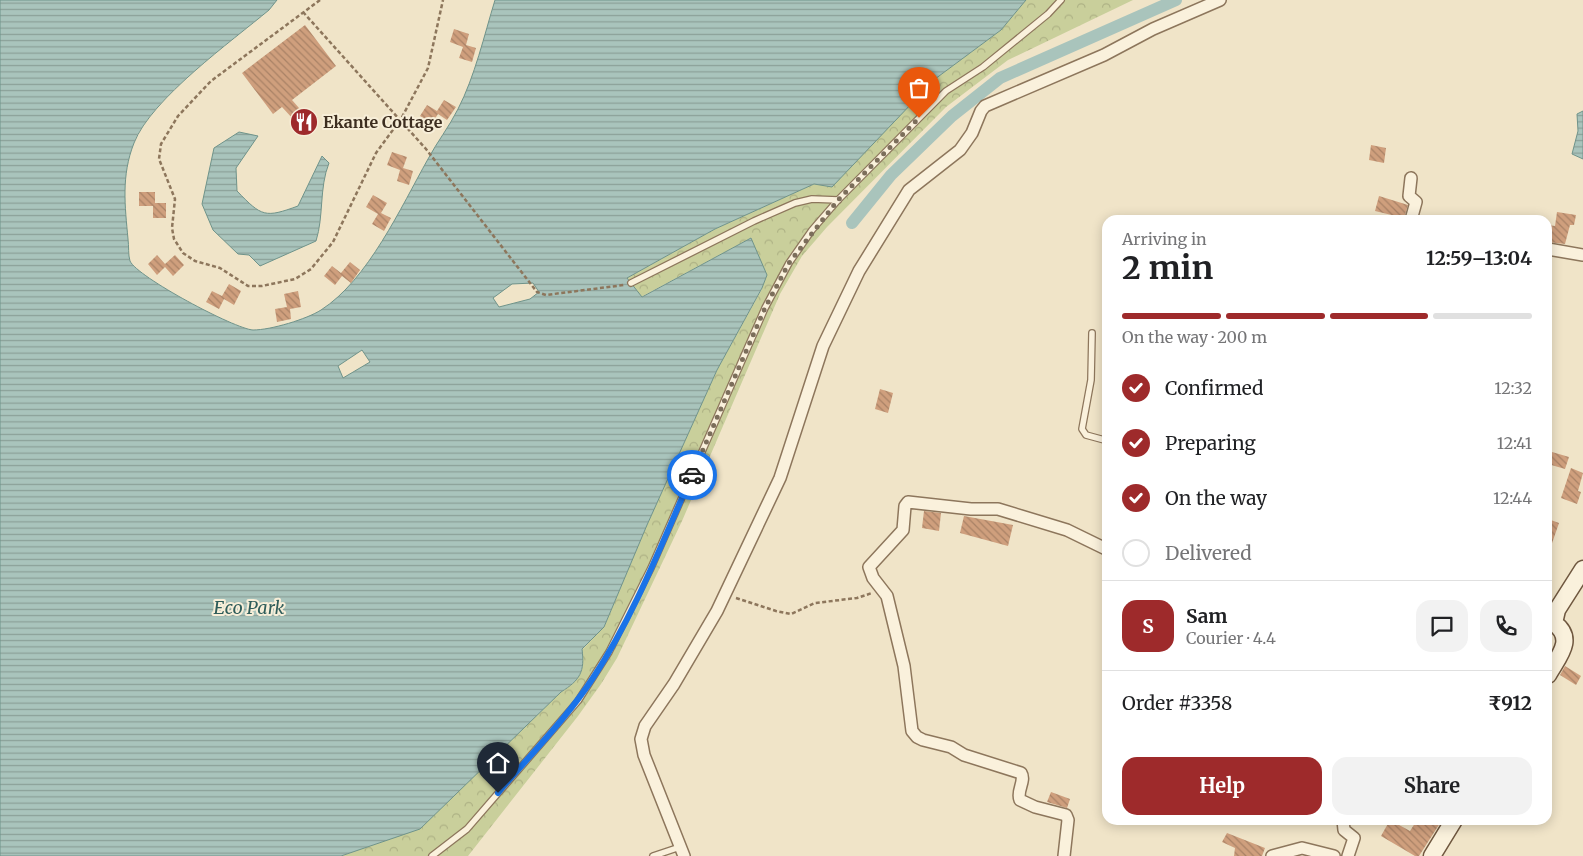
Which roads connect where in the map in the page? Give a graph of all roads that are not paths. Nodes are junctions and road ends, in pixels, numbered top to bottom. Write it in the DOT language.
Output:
graph roads {
  1 [pos="1062,0"];
  2 [pos="1220,0"];
  3 [pos="1411,178"];
  4 [pos="838,200"];
  5 [pos="1412,215"];
  6 [pos="1552,250"];
  7 [pos="1583,255"];
  8 [pos="631,283"];
  9 [pos="1092,333"];
  10 [pos="1102,439"];
  11 [pos="1102,546"];
  12 [pos="1583,569"];
  13 [pos="1552,619"];
  14 [pos="1552,623"];
  15 [pos="1552,667"];
  16 [pos="1344,825"];
  17 [pos="1451,825"];
  18 [pos="682,852"];
  19 [pos="432,856"];
  20 [pos="653,856"];
  21 [pos="1064,856"];
  22 [pos="1272,856"];
  23 [pos="1334,856"];
  24 [pos="1348,856"];
  25 [pos="1432,856"];
  1 -- 4 [label="lane"];
  2 -- 18 [label="street"];
  3 -- 5 [label="street"];
  4 -- 8 [label="lane"];
  4 -- 19 [label="lane"];
  6 -- 7 [label="street"];
  9 -- 10 [label="lane"];
  11 -- 21 [label="street"];
  12 -- 13 [label="street"];
  14 -- 15 [label="street"];
  16 -- 24 [label="street"];
  17 -- 25 [label="street"];
  18 -- 20 [label="lane"];
  22 -- 23 [label="street"];
}
